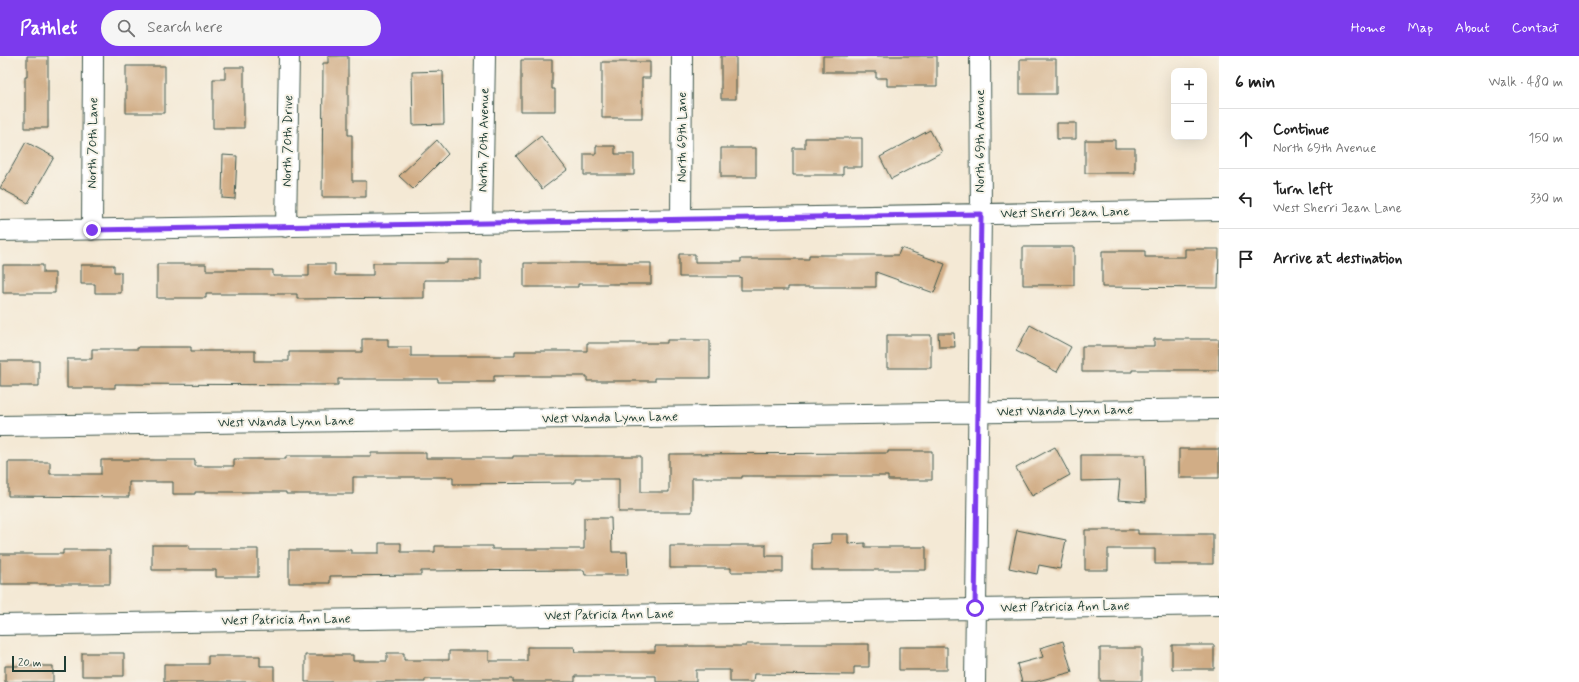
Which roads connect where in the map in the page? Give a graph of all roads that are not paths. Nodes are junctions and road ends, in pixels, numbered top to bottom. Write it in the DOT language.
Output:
graph roads {
  1 [pos="94,56"];
  2 [pos="289,56"];
  3 [pos="485,56"];
  4 [pos="682,56"];
  5 [pos="980,56"];
  6 [pos="1219,210"];
  7 [pos="981,214"];
  8 [pos="681,218"];
  9 [pos="482,223"];
  10 [pos="286,227"];
  11 [pos="92,230"];
  12 [pos="0,231"];
  13 [pos="1219,409"];
  14 [pos="979,413"];
  15 [pos="0,426"];
  16 [pos="1219,605"];
  17 [pos="975,608"];
  18 [pos="0,625"];
  19 [pos="975,682"];
  1 -- 11 [label="street, North 70th Lane"];
  2 -- 10 [label="street, North 70th Drive"];
  3 -- 9 [label="street, North 70th Avenue"];
  4 -- 8 [label="street, North 69th Lane"];
  5 -- 7 [label="street, North 69th Avenue"];
  6 -- 7 [label="street, West Sherri Jean Lane"];
  7 -- 8 [label="street, West Sherri Jean Lane"];
  7 -- 14 [label="street, North 69th Avenue"];
  8 -- 9 [label="street, West Sherri Jean Lane"];
  9 -- 10 [label="street, West Sherri Jean Lane"];
  10 -- 11 [label="street, West Sherri Jean Lane"];
  11 -- 12 [label="street, West Sherri Jean Lane"];
  13 -- 14 [label="street, West Wanda Lynn Lane"];
  14 -- 15 [label="street, West Wanda Lynn Lane"];
  14 -- 17 [label="street, North 69th Avenue"];
  16 -- 17 [label="street, West Patricia Ann Lane"];
  17 -- 18 [label="street, West Patricia Ann Lane"];
  17 -- 19 [label="street, North 69th Avenue"];
}
